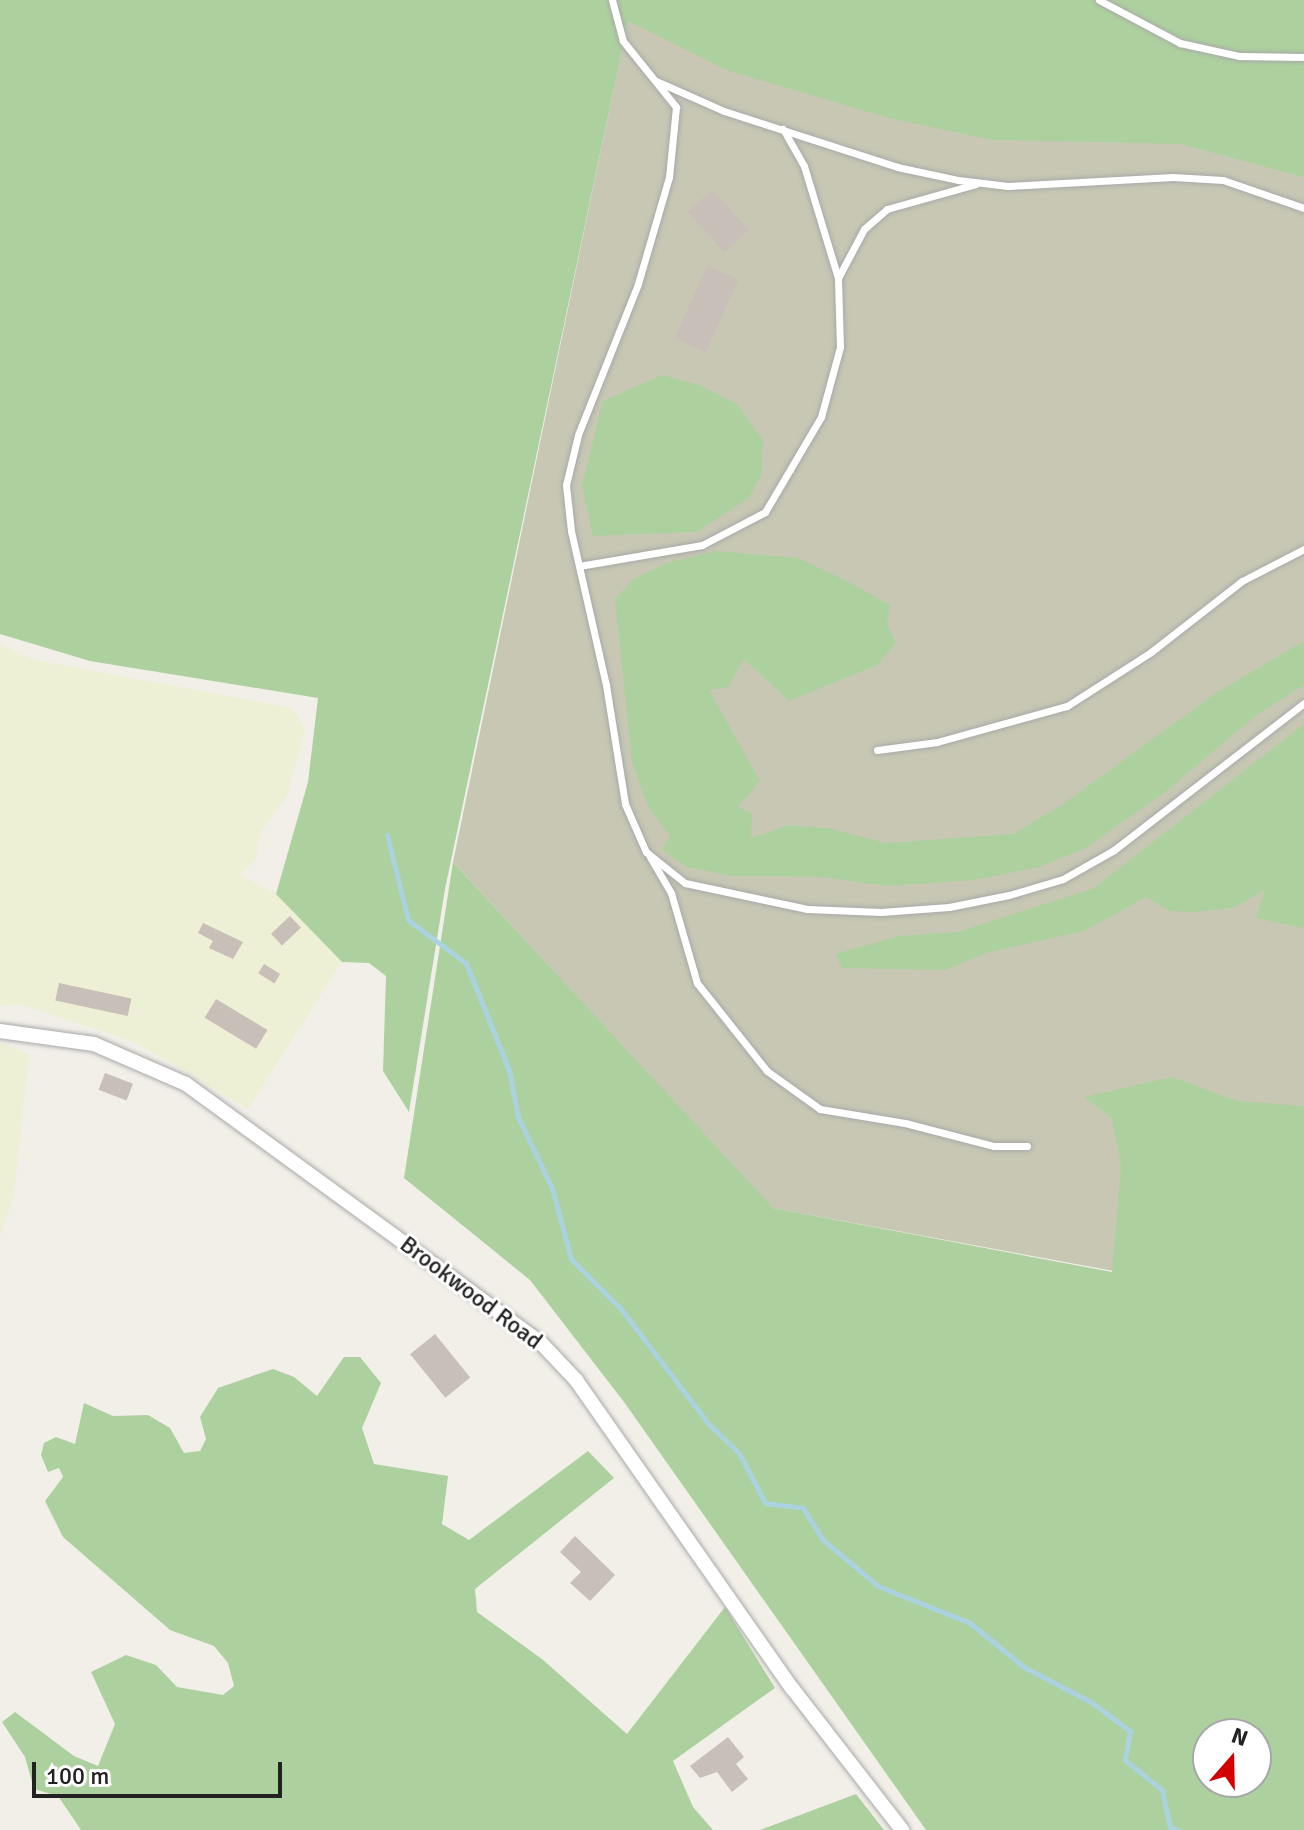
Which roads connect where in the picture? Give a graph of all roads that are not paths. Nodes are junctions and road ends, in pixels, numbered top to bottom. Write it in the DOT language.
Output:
graph roads {
  1 [pos="612,0"];
  2 [pos="1099,0"];
  3 [pos="1304,57"];
  4 [pos="654,80"];
  5 [pos="783,129"];
  6 [pos="982,182"];
  7 [pos="1304,208"];
  8 [pos="838,278"];
  9 [pos="1304,549"];
  10 [pos="579,566"];
  11 [pos="1304,703"];
  12 [pos="877,750"];
  13 [pos="646,852"];
  14 [pos="0,1031"];
  15 [pos="1027,1146"];
  16 [pos="902,1830"];
  1 -- 4 [label="lane"];
  2 -- 3 [label="lane"];
  4 -- 5 [label="lane"];
  4 -- 10 [label="lane"];
  5 -- 6 [label="lane"];
  5 -- 8 [label="lane"];
  6 -- 7 [label="lane"];
  6 -- 8 [label="lane"];
  8 -- 10 [label="lane"];
  9 -- 12 [label="lane"];
  10 -- 13 [label="lane"];
  11 -- 13 [label="lane"];
  13 -- 15 [label="lane"];
  14 -- 16 [label="street, Brookwood Road"];
}
